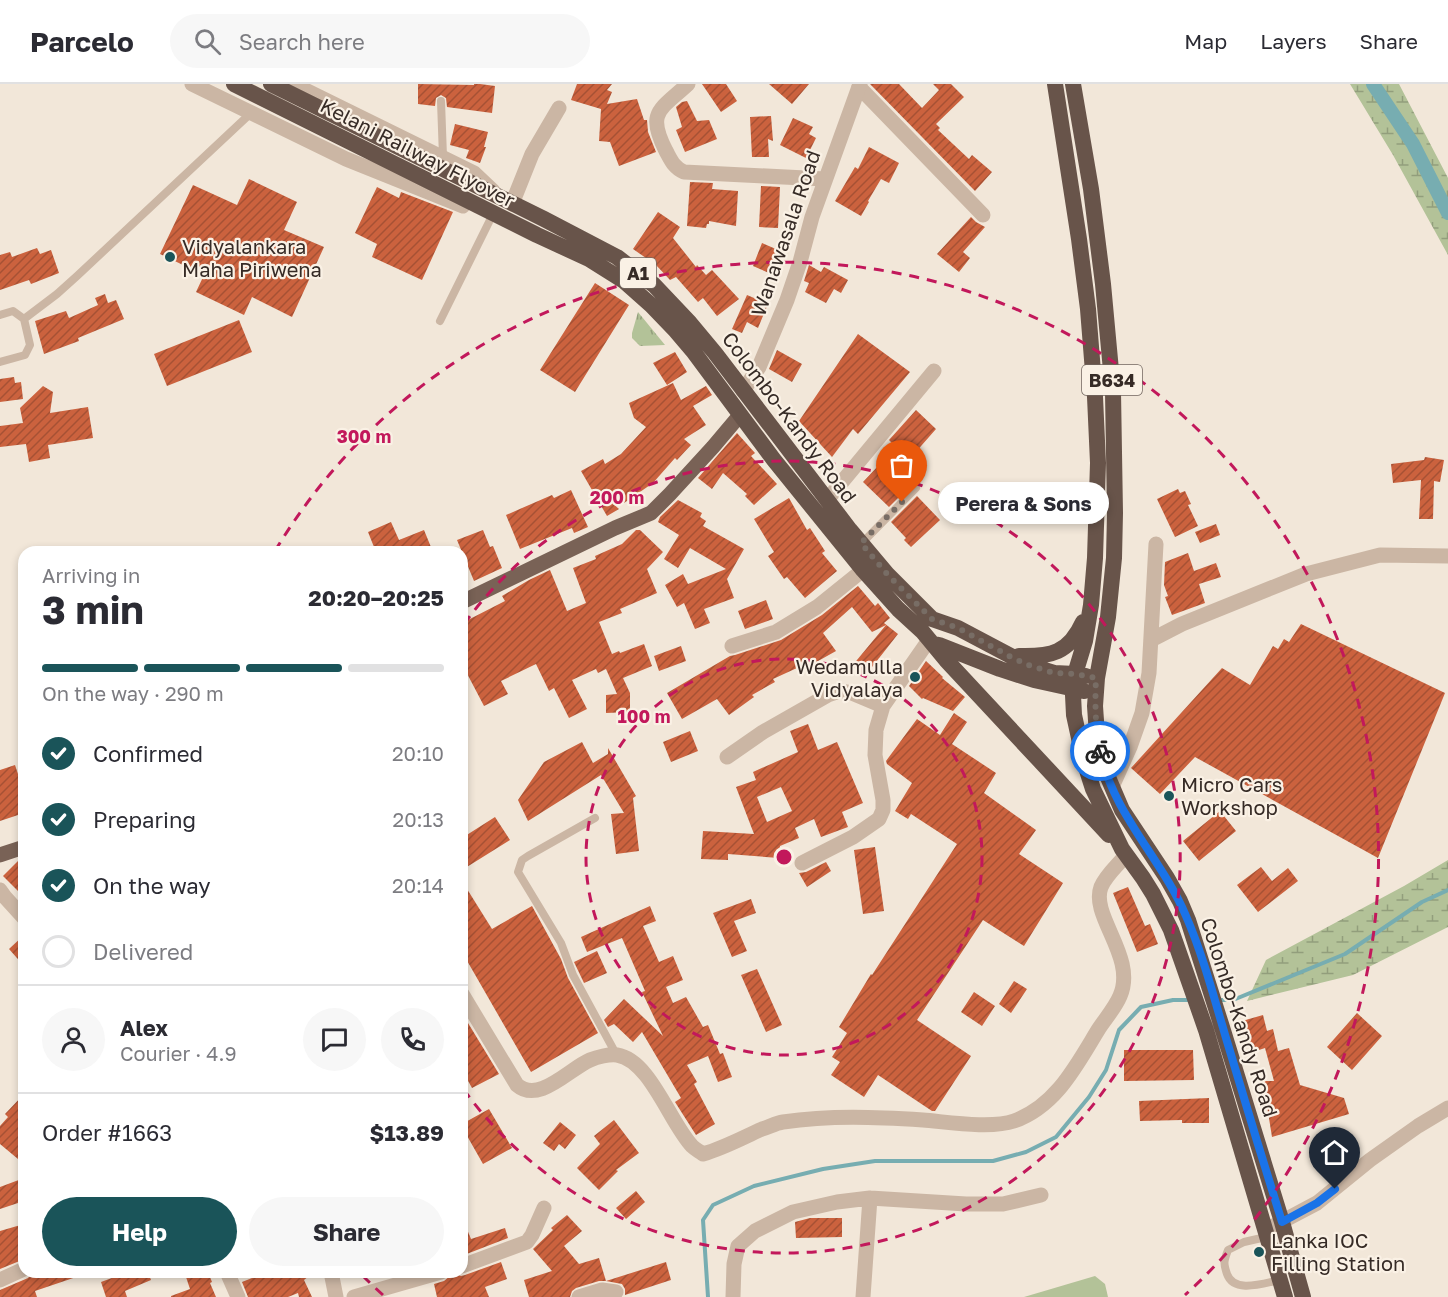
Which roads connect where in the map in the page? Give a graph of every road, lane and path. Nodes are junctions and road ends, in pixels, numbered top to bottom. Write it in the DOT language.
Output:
graph roads {
  1 [pos="192,84"];
  2 [pos="234,84"];
  3 [pos="271,84"];
  4 [pos="293,84"];
  5 [pos="688,84"];
  6 [pos="1055,84"];
  7 [pos="1073,84"];
  8 [pos="860,85"];
  9 [pos="224,91"];
  10 [pos="441,101"];
  11 [pos="559,108"];
  12 [pos="251,112"];
  13 [pos="436,168"];
  14 [pos="825,179"];
  15 [pos="506,200"];
  16 [pos="983,214"];
  17 [pos="491,218"];
  18 [pos="520,226"];
  19 [pos="0,315"];
  20 [pos="24,319"];
  21 [pos="440,321"];
  22 [pos="0,362"];
  23 [pos="934,371"];
  24 [pos="742,391"];
  25 [pos="740,415"];
  26 [pos="916,488"];
  27 [pos="827,500"];
  28 [pos="861,543"];
  29 [pos="1155,544"];
  30 [pos="1448,556"];
  31 [pos="863,570"];
  32 [pos="468,599"];
  33 [pos="1091,605"];
  34 [pos="1151,640"];
  35 [pos="931,642"];
  36 [pos="732,646"];
  37 [pos="1009,656"];
  38 [pos="1075,681"];
  39 [pos="1096,686"];
  40 [pos="883,706"];
  41 [pos="728,757"];
  42 [pos="1112,788"];
  43 [pos="595,818"];
  44 [pos="18,849"];
  45 [pos="1124,852"];
  46 [pos="0,855"];
  47 [pos="802,863"];
  48 [pos="0,890"];
  49 [pos="18,911"];
  50 [pos="468,1004"];
  51 [pos="616,1055"];
  52 [pos="1448,1108"];
  53 [pos="1041,1195"];
  54 [pos="870,1198"];
  55 [pos="544,1209"];
  56 [pos="1282,1222"];
  57 [pos="1267,1233"];
  58 [pos="468,1264"];
  59 [pos="18,1272"];
  60 [pos="230,1278"];
  61 [pos="332,1278"];
  62 [pos="420,1278"];
  63 [pos="0,1280"];
  64 [pos="1280,1280"];
  65 [pos="616,1292"];
  66 [pos="238,1297"];
  67 [pos="336,1297"];
  68 [pos="354,1297"];
  69 [pos="579,1297"];
  70 [pos="733,1297"];
  71 [pos="862,1297"];
  72 [pos="1285,1297"];
  73 [pos="1303,1297"];
  1 -- 9 [label="street"];
  2 -- 13 [label="highway, Kelani Railway Flyover / A1"];
  3 -- 13 [label="highway, Kelani Railway Flyover / A1"];
  4 -- 13 [label="street"];
  5 -- 14 [label="street"];
  6 -- 33 [label="highway, B634"];
  7 -- 39 [label="highway, B634"];
  8 -- 14 [label="street, Wanawasala Road"];
  8 -- 16 [label="street"];
  9 -- 12 [label="street"];
  10 -- 13 [label="lane"];
  11 -- 15 [label="street"];
  12 -- 17 [label="street"];
  12 -- 20 [label="lane"];
  13 -- 15 [label="highway, Kelani Railway Flyover / A1"];
  13 -- 18 [label="highway, Kelani Railway Flyover / A1"];
  14 -- 24 [label="street, Wanawasala Road"];
  15 -- 24 [label="highway, Colombo-Kandy Road / A1"];
  17 -- 18 [label="street"];
  17 -- 21 [label="lane"];
  18 -- 25 [label="highway, Colombo-Kandy Road / A1"];
  19 -- 20 [label="lane"];
  20 -- 22 [label="lane"];
  23 -- 27 [label="street"];
  24 -- 25 [label="highway"];
  24 -- 27 [label="highway, Colombo-Kandy Road / A1"];
  25 -- 31 [label="highway, Colombo-Kandy Road / A1"];
  25 -- 32 [label="main road"];
  26 -- 28 [label="lane"];
  27 -- 28 [label="highway, Colombo-Kandy Road / A1"];
  28 -- 37 [label="highway, Colombo-Kandy Road / A1"];
  29 -- 34 [label="street"];
  30 -- 34 [label="street"];
  31 -- 35 [label="highway, Colombo-Kandy Road / A1"];
  31 -- 36 [label="street"];
  33 -- 37 [label="highway"];
  33 -- 38 [label="highway, B634"];
  34 -- 42 [label="street"];
  35 -- 38 [label="highway, Colombo-Kandy Road / A1"];
  35 -- 40 [label="street"];
  35 -- 45 [label="highway"];
  37 -- 38 [label="highway, Colombo-Kandy Road / A1"];
  38 -- 39 [label="highway, Colombo-Kandy Road / A1"];
  38 -- 45 [label="highway, Colombo-Kandy Road"];
  39 -- 42 [label="highway, Colombo-Kandy Road"];
  40 -- 41 [label="street"];
  40 -- 47 [label="street"];
  42 -- 56 [label="highway, Colombo-Kandy Road"];
  43 -- 51 [label="lane"];
  44 -- 46 [label="main road"];
  45 -- 51 [label="street"];
  45 -- 57 [label="highway, Colombo-Kandy Road"];
  48 -- 49 [label="street"];
  50 -- 51 [label="street"];
  52 -- 56 [label="street"];
  53 -- 54 [label="street"];
  54 -- 70 [label="street"];
  54 -- 71 [label="street"];
  55 -- 58 [label="street"];
  56 -- 57 [label="street"];
  56 -- 73 [label="highway, Colombo-Kandy Road"];
  57 -- 64 [label="highway, Colombo-Kandy Road"];
  57 -- 64 [label="lane"];
  59 -- 63 [label="street"];
  60 -- 66 [label="street"];
  61 -- 67 [label="street"];
  62 -- 68 [label="street"];
  64 -- 72 [label="highway, Colombo-Kandy Road"];
  65 -- 69 [label="street"];
}
